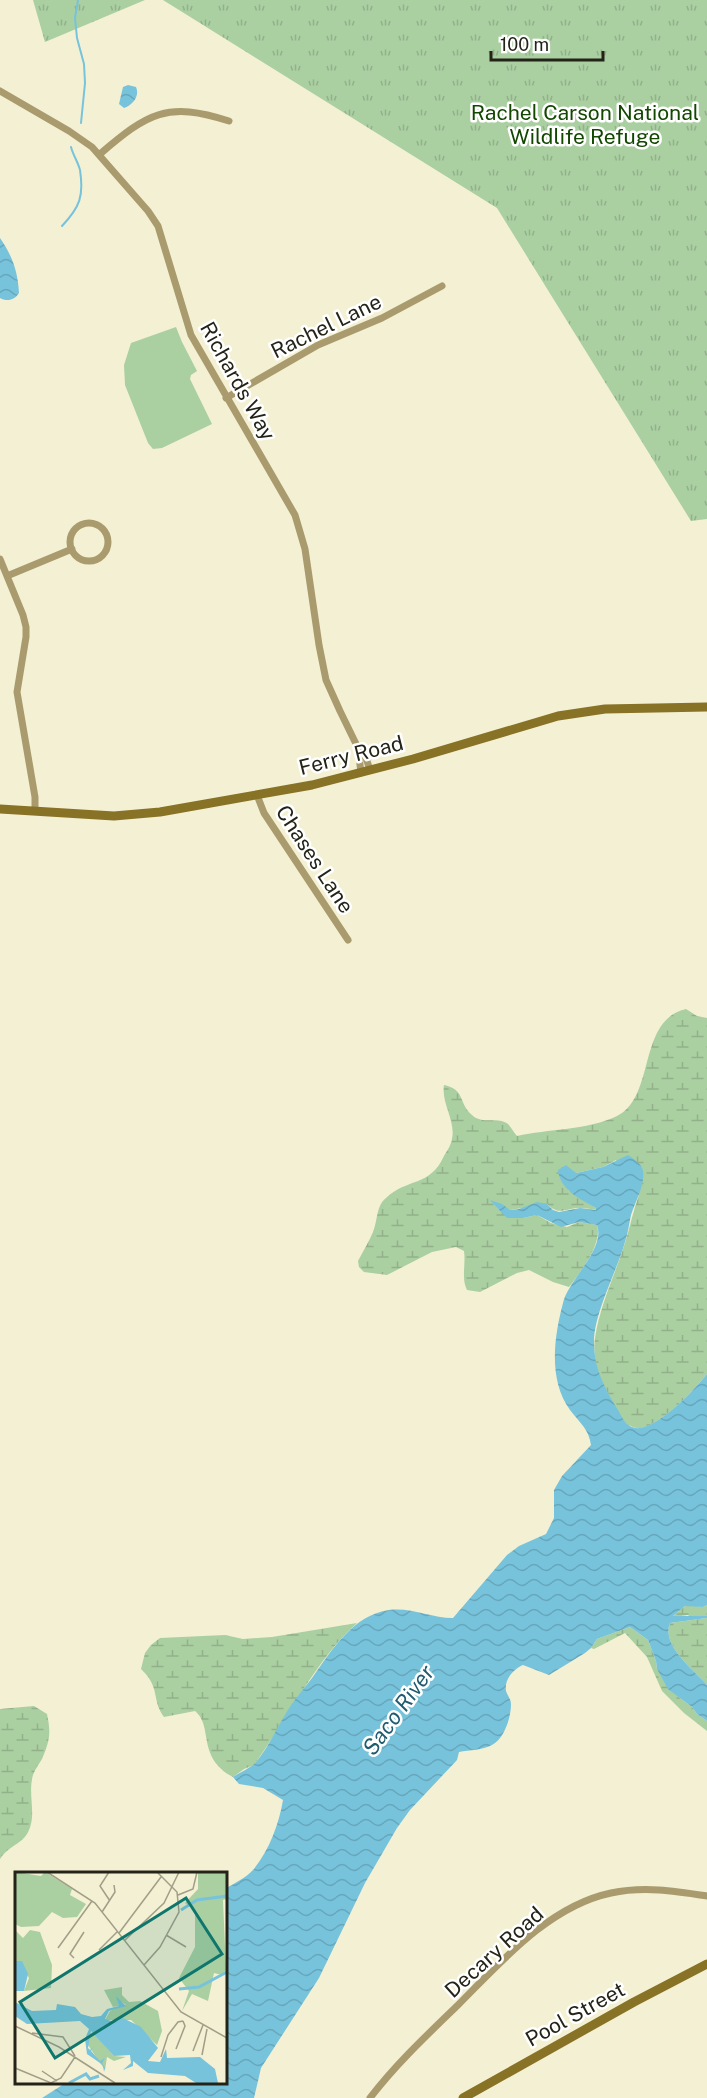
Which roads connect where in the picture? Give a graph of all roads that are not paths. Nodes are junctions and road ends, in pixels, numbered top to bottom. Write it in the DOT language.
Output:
graph roads {
  1 [pos="0,91"];
  2 [pos="229,121"];
  3 [pos="100,154"];
  4 [pos="442,286"];
  5 [pos="226,398"];
  6 [pos="72,549"];
  7 [pos="0,559"];
  8 [pos="7,576"];
  9 [pos="707,707"];
  10 [pos="365,771"];
  11 [pos="257,795"];
  12 [pos="0,809"];
  13 [pos="35,811"];
  14 [pos="348,940"];
  15 [pos="707,1896"];
  16 [pos="707,1964"];
  17 [pos="370,2098"];
  18 [pos="463,2098"];
  1 -- 3 [label="street, Richards Way"];
  2 -- 3 [label="street"];
  3 -- 5 [label="street, Richards Way"];
  4 -- 5 [label="street, Rachel Lane"];
  5 -- 10 [label="street, Richards Way"];
  6 -- 6 [label="street"];
  6 -- 8 [label="street"];
  7 -- 8 [label="street"];
  8 -- 13 [label="street"];
  9 -- 10 [label="main road, Ferry Road"];
  10 -- 11 [label="main road, Ferry Road"];
  11 -- 13 [label="main road, Ferry Road"];
  11 -- 14 [label="street, Chases Lane"];
  12 -- 13 [label="main road, Ferry Road"];
  15 -- 17 [label="street, Decary Road"];
  16 -- 18 [label="main road, Pool Street"];
}
